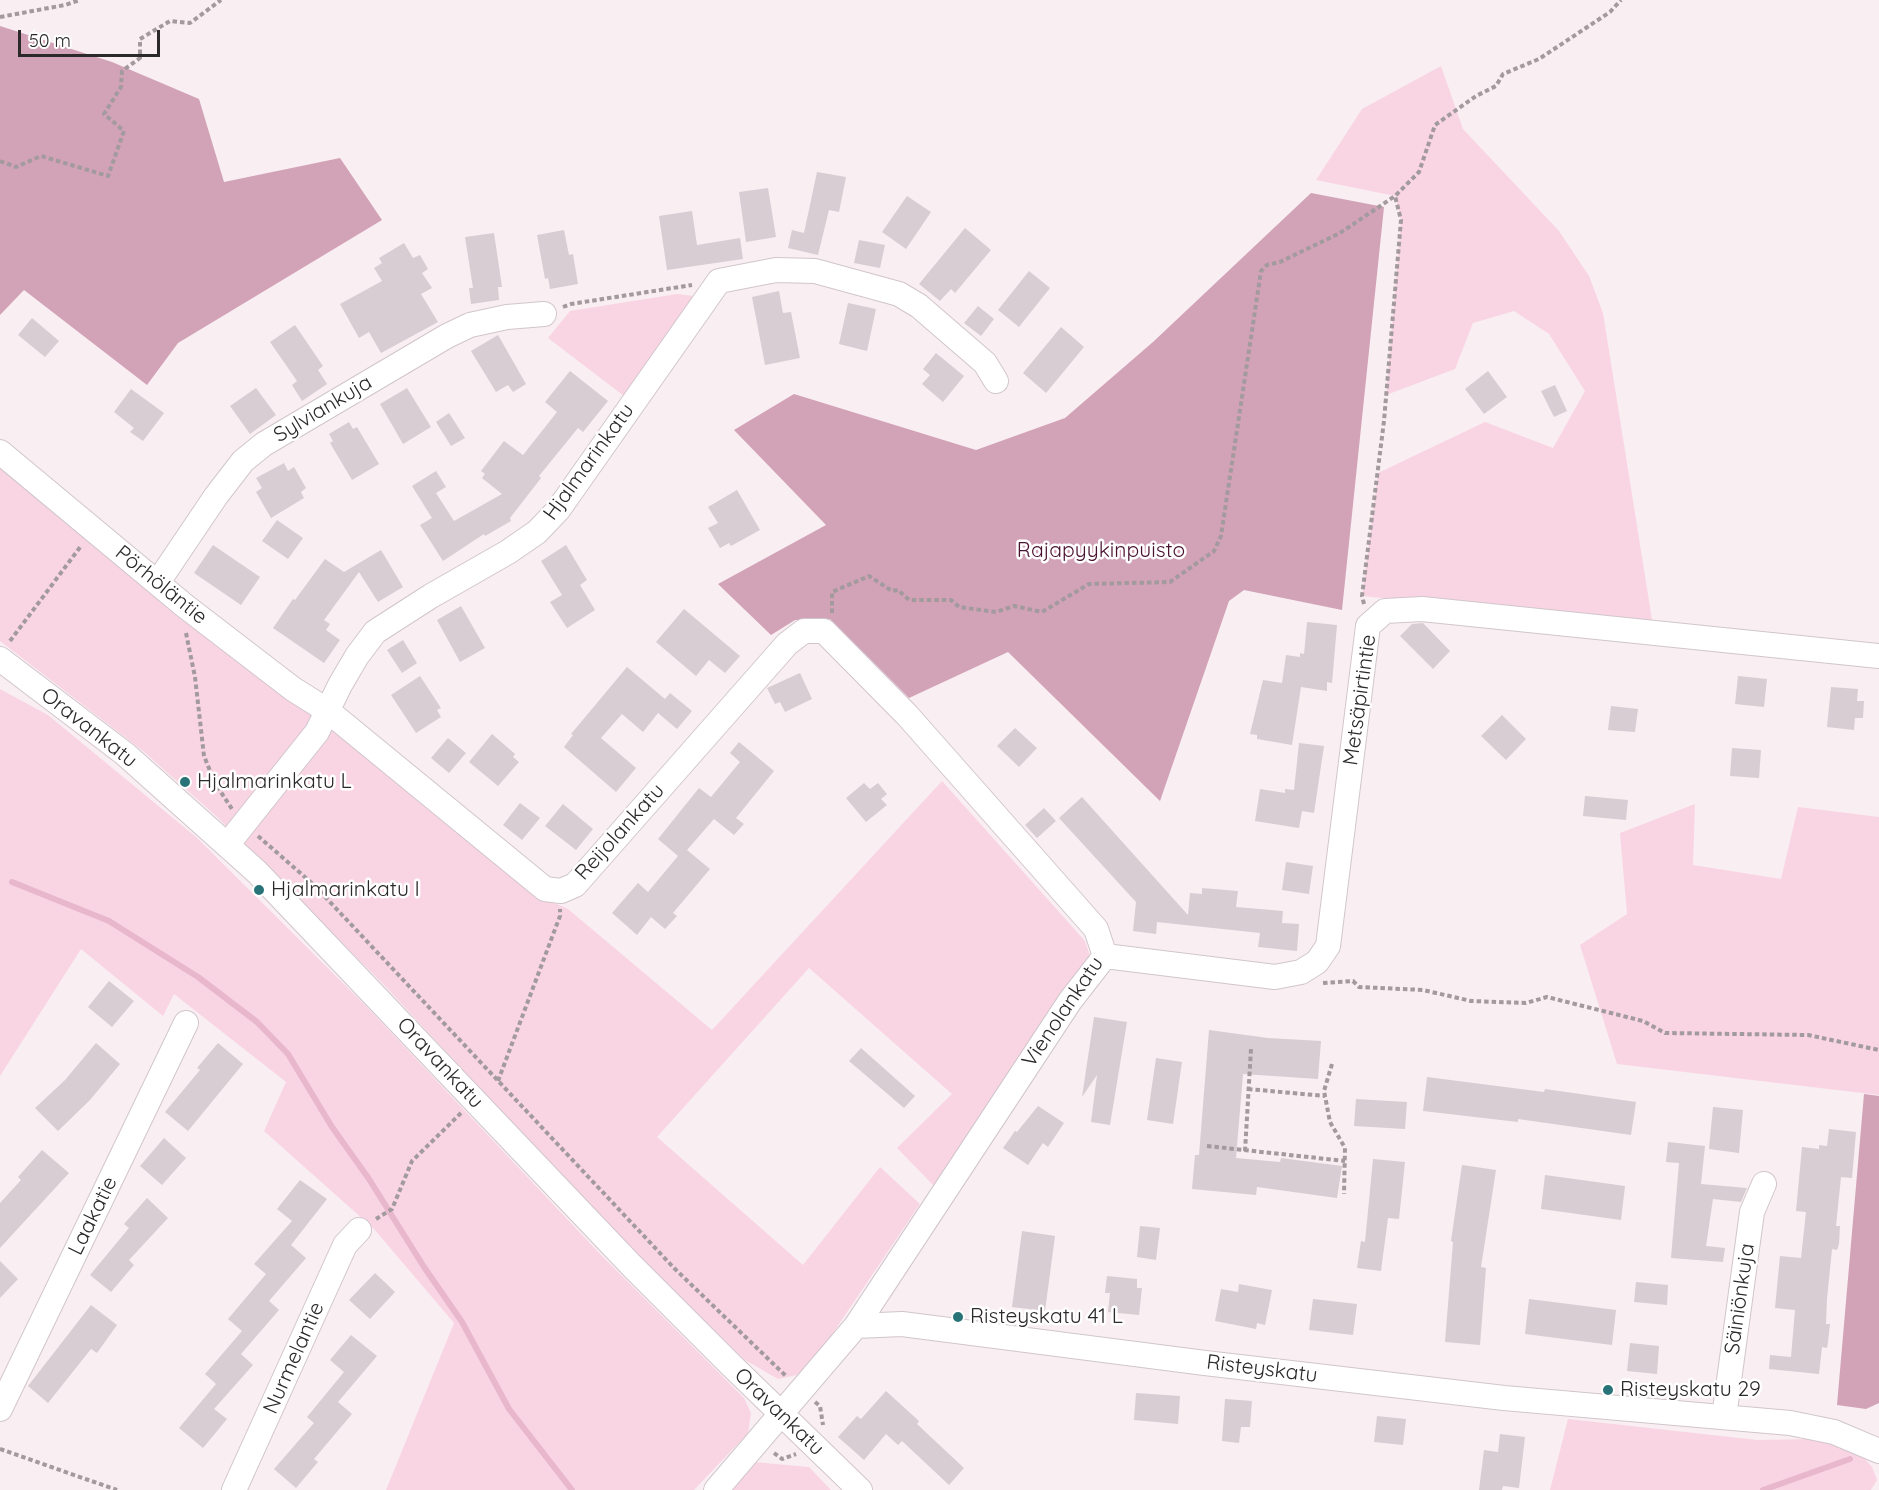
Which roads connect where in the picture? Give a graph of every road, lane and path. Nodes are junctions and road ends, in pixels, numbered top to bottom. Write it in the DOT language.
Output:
graph roads {
  1 [pos="80,0"];
  2 [pos="221,0"];
  3 [pos="1621,0"];
  4 [pos="0,17"];
  5 [pos="0,161"];
  6 [pos="1395,196"];
  7 [pos="719,281"];
  8 [pos="544,314"];
  9 [pos="996,381"];
  10 [pos="0,452"];
  11 [pos="93,530"];
  12 [pos="158,582"];
  13 [pos="185,606"];
  14 [pos="1368,626"];
  15 [pos="831,637"];
  16 [pos="5,650"];
  17 [pos="1879,656"];
  18 [pos="328,711"];
  19 [pos="244,824"];
  20 [pos="227,845"];
  21 [pos="561,891"];
  22 [pos="1105,956"];
  23 [pos="1318,983"];
  24 [pos="186,1023"];
  25 [pos="1251,1049"];
  26 [pos="1879,1050"];
  27 [pos="1332,1064"];
  28 [pos="498,1081"];
  29 [pos="1248,1089"];
  30 [pos="1325,1096"];
  31 [pos="474,1100"];
  32 [pos="1207,1146"];
  33 [pos="1245,1150"];
  34 [pos="1345,1161"];
  35 [pos="1764,1184"];
  36 [pos="1344,1194"];
  37 [pos="383,1214"];
  38 [pos="359,1230"];
  39 [pos="856,1326"];
  40 [pos="802,1391"];
  41 [pos="0,1409"];
  42 [pos="782,1415"];
  43 [pos="1724,1417"];
  44 [pos="823,1427"];
  45 [pos="0,1449"];
  46 [pos="1879,1451"];
  47 [pos="117,1490"];
  48 [pos="234,1490"];
  49 [pos="716,1490"];
  50 [pos="860,1490"];
  1 -- 4 [label="path"];
  2 -- 5 [label="path"];
  3 -- 6 [label="path"];
  6 -- 14 [label="path"];
  6 -- 15 [label="path"];
  7 -- 8 [label="path"];
  7 -- 9 [label="street"];
  7 -- 18 [label="street, Hjalmarinkatu"];
  8 -- 12 [label="street, Sylviankuja"];
  10 -- 11 [label="street, Pörhöläntie"];
  11 -- 12 [label="street, Pörhöläntie"];
  11 -- 16 [label="path"];
  12 -- 13 [label="street, Pörhöläntie"];
  13 -- 18 [label="street, Pörhöläntie"];
  13 -- 19 [label="path"];
  14 -- 17 [label="street, Metsäpirtintie"];
  14 -- 22 [label="street, Metsäpirtintie"];
  15 -- 21 [label="street, Reijolankatu"];
  15 -- 22 [label="street, Vienolankatu"];
  16 -- 20 [label="street, Oravankatu"];
  18 -- 19 [label="street, Hjalmarinkatu"];
  18 -- 21 [label="street, Reijolankatu"];
  19 -- 20 [label="street, Hjalmarinkatu"];
  19 -- 28 [label="path"];
  20 -- 31 [label="street, Oravankatu"];
  21 -- 28 [label="path"];
  22 -- 39 [label="street, Vienolankatu"];
  23 -- 26 [label="path"];
  24 -- 41 [label="street, Laakatie"];
  25 -- 29 [label="path"];
  27 -- 30 [label="path"];
  28 -- 40 [label="path"];
  29 -- 30 [label="path"];
  29 -- 33 [label="path"];
  30 -- 34 [label="path"];
  31 -- 37 [label="path"];
  31 -- 42 [label="street, Oravankatu"];
  32 -- 33 [label="path"];
  33 -- 34 [label="path"];
  34 -- 36 [label="path"];
  35 -- 43 [label="street, Säiniönkuja"];
  38 -- 48 [label="street, Nurmelantie"];
  39 -- 40 [label="street"];
  39 -- 43 [label="street, Risteyskatu"];
  40 -- 42 [label="street"];
  40 -- 44 [label="path"];
  42 -- 49 [label="street"];
  42 -- 50 [label="street, Oravankatu"];
  43 -- 46 [label="street, Risteyskatu"];
  45 -- 47 [label="path"];
}
